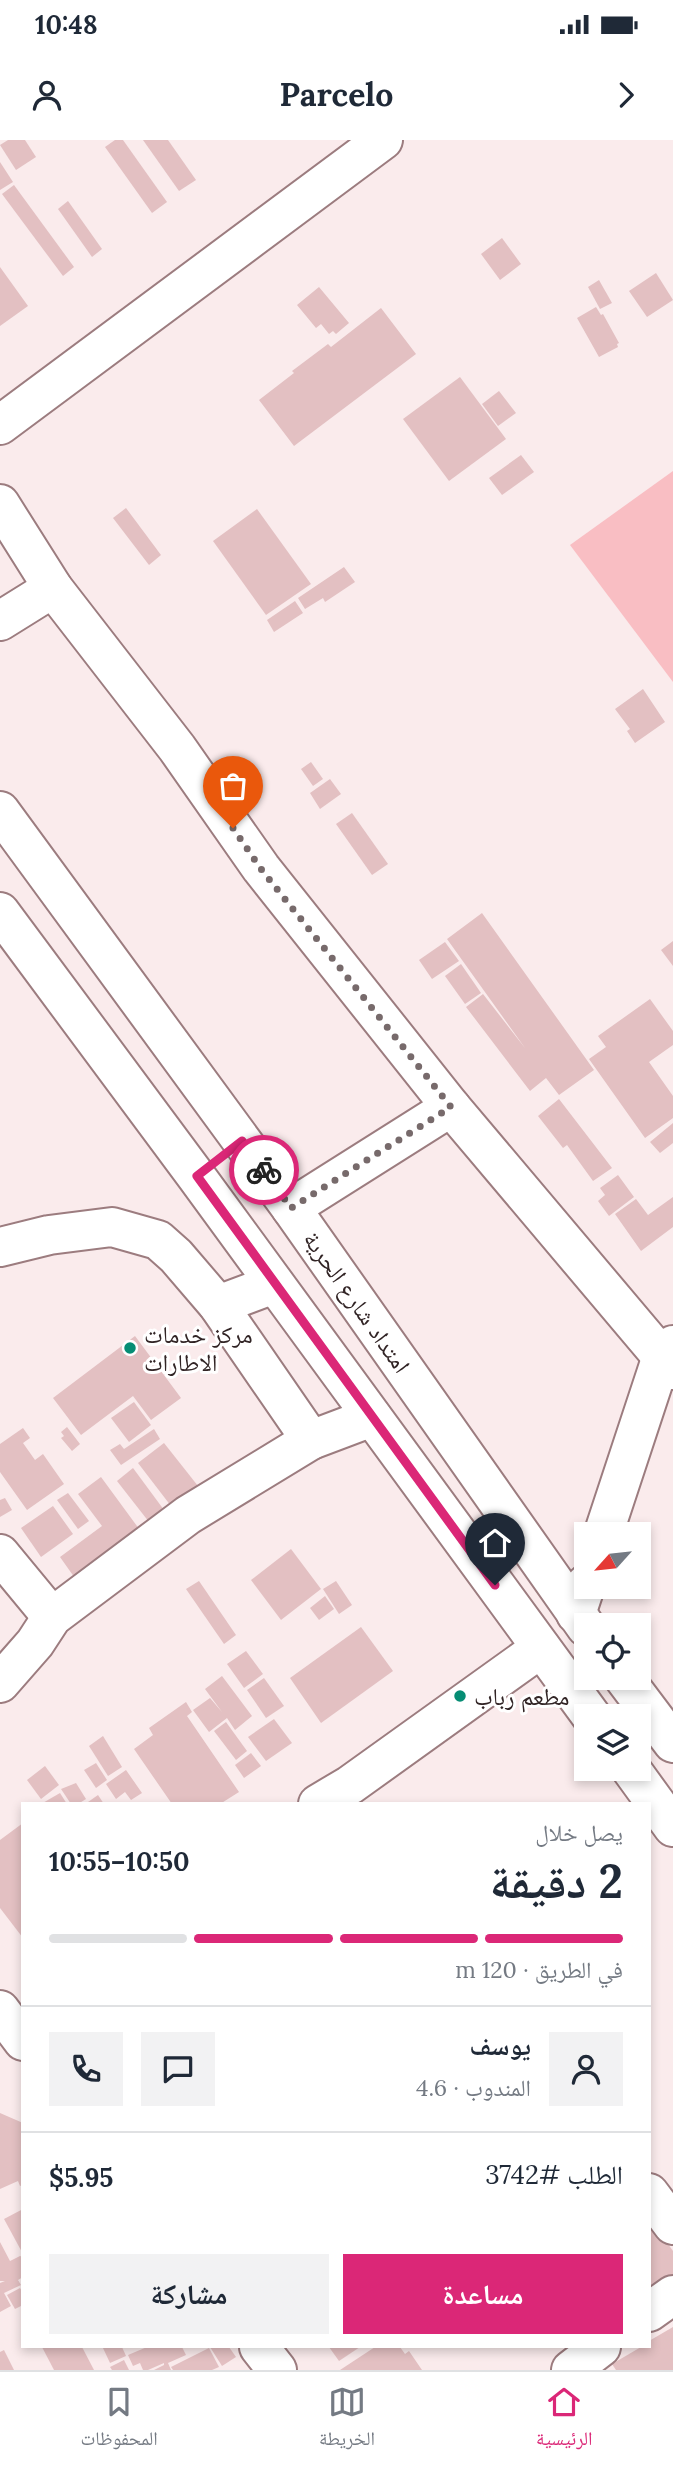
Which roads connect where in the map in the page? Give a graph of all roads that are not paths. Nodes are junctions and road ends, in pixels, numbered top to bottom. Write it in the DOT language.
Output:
graph roads {
  1 [pos="383,140"];
  2 [pos="0,425"];
  3 [pos="0,504"];
  4 [pos="53,588"];
  5 [pos="0,621"];
  6 [pos="0,811"];
  7 [pos="0,912"];
  8 [pos="451,1107"];
  9 [pos="242,1141"];
  10 [pos="197,1176"];
  11 [pos="291,1208"];
  12 [pos="0,1247"];
  13 [pos="274,1283"];
  14 [pos="218,1304"];
  15 [pos="670,1354"];
  16 [pos="372,1417"];
  17 [pos="311,1440"];
  18 [pos="608,1522"];
  19 [pos="0,1554"];
  20 [pos="583,1608"];
  21 [pos="52,1617"];
  22 [pos="541,1648"];
  23 [pos="0,1683"];
  24 [pos="633,1690"];
  25 [pos="582,1704"];
  26 [pos="673,1744"];
  27 [pos="640,1781"];
  28 [pos="344,1798"];
  29 [pos="673,1827"];
  30 [pos="651,2196"];
  31 [pos="673,2225"];
  32 [pos="673,2295"];
  33 [pos="651,2311"];
  34 [pos="260,2348"];
  35 [pos="277,2370"];
  1 -- 2 [label="street"];
  3 -- 4 [label="street"];
  4 -- 5 [label="street"];
  4 -- 8 [label="street"];
  6 -- 9 [label="street, امتداد شارع الحرية"];
  7 -- 10 [label="street"];
  8 -- 11 [label="street"];
  8 -- 15 [label="street"];
  9 -- 10 [label="street"];
  9 -- 11 [label="street, امتداد شارع الحرية"];
  10 -- 13 [label="street"];
  11 -- 20 [label="street, امتداد شارع الحرية"];
  12 -- 14 [label="street"];
  13 -- 14 [label="street"];
  13 -- 16 [label="street"];
  14 -- 17 [label="street"];
  15 -- 18 [label="street"];
  16 -- 17 [label="street"];
  16 -- 22 [label="street"];
  17 -- 21 [label="street"];
  19 -- 21 [label="street"];
  21 -- 23 [label="street"];
  22 -- 25 [label="street"];
  22 -- 28 [label="street"];
  24 -- 26 [label="street"];
  27 -- 29 [label="street"];
  30 -- 31 [label="street"];
  32 -- 33 [label="street"];
  34 -- 35 [label="street"];
}
